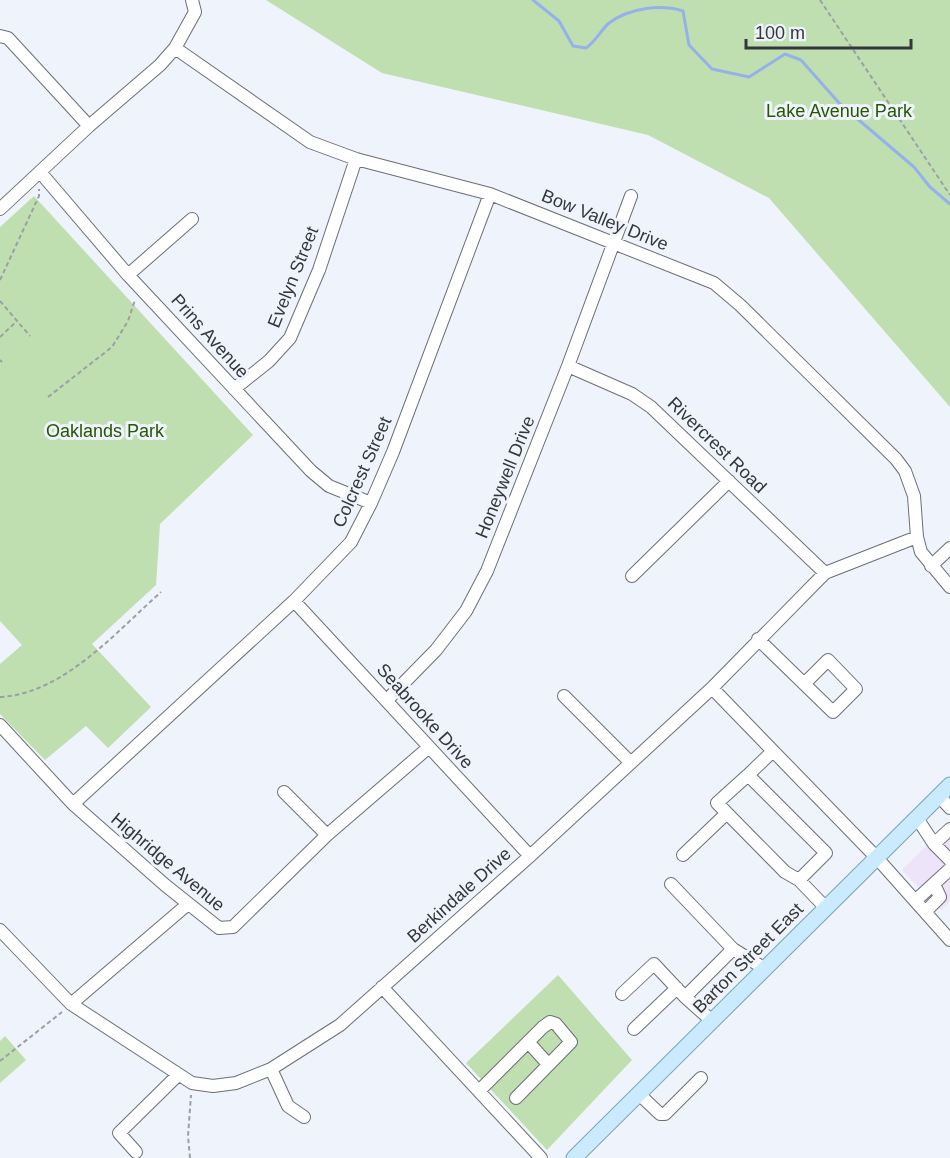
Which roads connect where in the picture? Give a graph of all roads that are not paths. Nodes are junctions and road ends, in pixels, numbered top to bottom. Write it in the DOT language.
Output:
graph roads {
  1 [pos="192,0"];
  2 [pos="0,36"];
  3 [pos="175,48"];
  4 [pos="89,126"];
  5 [pos="356,159"];
  6 [pos="40,172"];
  7 [pos="490,194"];
  8 [pos="631,196"];
  9 [pos="0,210"];
  10 [pos="192,219"];
  11 [pos="614,241"];
  12 [pos="128,275"];
  13 [pos="568,366"];
  14 [pos="234,389"];
  15 [pos="729,481"];
  16 [pos="371,503"];
  17 [pos="917,537"];
  18 [pos="950,548"];
  19 [pos="931,566"];
  20 [pos="825,573"];
  21 [pos="632,576"];
  22 [pos="950,587"];
  23 [pos="294,601"];
  24 [pos="759,639"];
  25 [pos="804,684"];
  26 [pos="712,688"];
  27 [pos="564,696"];
  28 [pos="387,700"];
  29 [pos="0,725"];
  30 [pos="428,748"];
  31 [pos="773,752"];
  32 [pos="630,762"];
  33 [pos="748,775"];
  34 [pos="284,792"];
  35 [pos="946,796"];
  36 [pos="73,804"];
  37 [pos="727,813"];
  38 [pos="917,818"];
  39 [pos="950,829"];
  40 [pos="327,835"];
  41 [pos="934,844"];
  42 [pos="683,855"];
  43 [pos="530,856"];
  44 [pos="948,856"];
  45 [pos="877,858"];
  46 [pos="950,869"];
  47 [pos="799,880"];
  48 [pos="671,884"];
  49 [pos="934,884"];
  50 [pos="915,901"];
  51 [pos="188,904"];
  52 [pos="826,908"];
  53 [pos="925,912"];
  54 [pos="0,930"];
  55 [pos="950,940"];
  56 [pos="733,949"];
  57 [pos="765,969"];
  58 [pos="382,987"];
  59 [pos="681,992"];
  60 [pos="622,994"];
  61 [pos="71,1005"];
  62 [pos="712,1021"];
  63 [pos="634,1029"];
  64 [pos="529,1043"];
  65 [pos="548,1064"];
  66 [pos="271,1069"];
  67 [pos="178,1075"];
  68 [pos="701,1078"];
  69 [pos="479,1091"];
  70 [pos="639,1094"];
  71 [pos="516,1098"];
  72 [pos="304,1118"];
  73 [pos="136,1152"];
  74 [pos="540,1156"];
  75 [pos="526,1158"];
  76 [pos="574,1158"];
  1 -- 3 [label="street"];
  2 -- 4 [label="street"];
  3 -- 4 [label="street"];
  3 -- 5 [label="street, Bow Valley Drive"];
  4 -- 6 [label="street"];
  5 -- 7 [label="street, Bow Valley Drive"];
  5 -- 14 [label="street, Evelyn Street"];
  6 -- 9 [label="street"];
  6 -- 12 [label="street, Prins Avenue"];
  7 -- 11 [label="street, Bow Valley Drive"];
  7 -- 16 [label="street, Colcrest Street"];
  8 -- 11 [label="street, Honeywell Drive"];
  10 -- 12 [label="street"];
  11 -- 13 [label="street, Honeywell Drive"];
  11 -- 17 [label="street, Bow Valley Drive"];
  12 -- 14 [label="street, Prins Avenue"];
  13 -- 15 [label="street, Rivercrest Road"];
  13 -- 28 [label="street, Honeywell Drive"];
  14 -- 16 [label="street, Prins Avenue"];
  15 -- 20 [label="street, Rivercrest Road"];
  15 -- 21 [label="street"];
  16 -- 23 [label="street, Colcrest Street"];
  17 -- 19 [label="street, Bow Valley Drive"];
  17 -- 20 [label="street, Berkindale Drive"];
  18 -- 19 [label="street"];
  19 -- 22 [label="street, Bow Valley Drive"];
  20 -- 24 [label="street, Berkindale Drive"];
  23 -- 28 [label="street, Seabrooke Drive"];
  23 -- 36 [label="street, Colcrest Street"];
  24 -- 25 [label="street"];
  24 -- 26 [label="street, Berkindale Drive"];
  26 -- 31 [label="street"];
  26 -- 32 [label="street, Berkindale Drive"];
  27 -- 32 [label="street"];
  28 -- 30 [label="street, Seabrooke Drive"];
  29 -- 36 [label="street, Highridge Avenue"];
  30 -- 40 [label="street, Highridge Avenue"];
  30 -- 43 [label="street, Seabrooke Drive"];
  31 -- 33 [label="street"];
  31 -- 45 [label="street"];
  32 -- 43 [label="street, Berkindale Drive"];
  33 -- 37 [label="street"];
  33 -- 47 [label="street"];
  34 -- 40 [label="street"];
  35 -- 38 [label="main road, Barton Street East"];
  36 -- 51 [label="street, Highridge Avenue"];
  37 -- 42 [label="street"];
  37 -- 47 [label="street"];
  38 -- 41 [label="street"];
  38 -- 45 [label="main road, Barton Street East"];
  39 -- 41 [label="street"];
  40 -- 51 [label="street, Highridge Avenue"];
  41 -- 44 [label="street"];
  43 -- 58 [label="street, Berkindale Drive"];
  45 -- 50 [label="street"];
  45 -- 52 [label="main road, Barton Street East"];
  46 -- 49 [label="street"];
  47 -- 52 [label="street"];
  48 -- 56 [label="street"];
  49 -- 50 [label="street"];
  49 -- 53 [label="street"];
  50 -- 53 [label="street"];
  51 -- 61 [label="street"];
  52 -- 57 [label="main road, Barton Street East"];
  53 -- 55 [label="street"];
  54 -- 61 [label="street, Berkindale Drive"];
  56 -- 57 [label="street"];
  56 -- 59 [label="street"];
  57 -- 62 [label="main road, Barton Street East"];
  58 -- 66 [label="street, Berkindale Drive"];
  58 -- 69 [label="street"];
  59 -- 60 [label="street"];
  59 -- 62 [label="street"];
  59 -- 63 [label="street"];
  61 -- 67 [label="street, Berkindale Drive"];
  62 -- 70 [label="main road, Barton Street East"];
  64 -- 65 [label="street"];
  64 -- 65 [label="street"];
  64 -- 69 [label="street"];
  65 -- 71 [label="street"];
  66 -- 67 [label="street, Berkindale Drive"];
  66 -- 72 [label="street"];
  67 -- 73 [label="street"];
  68 -- 70 [label="street"];
  69 -- 74 [label="street"];
  70 -- 76 [label="main road, Barton Street East"];
  74 -- 75 [label="street"];
}
